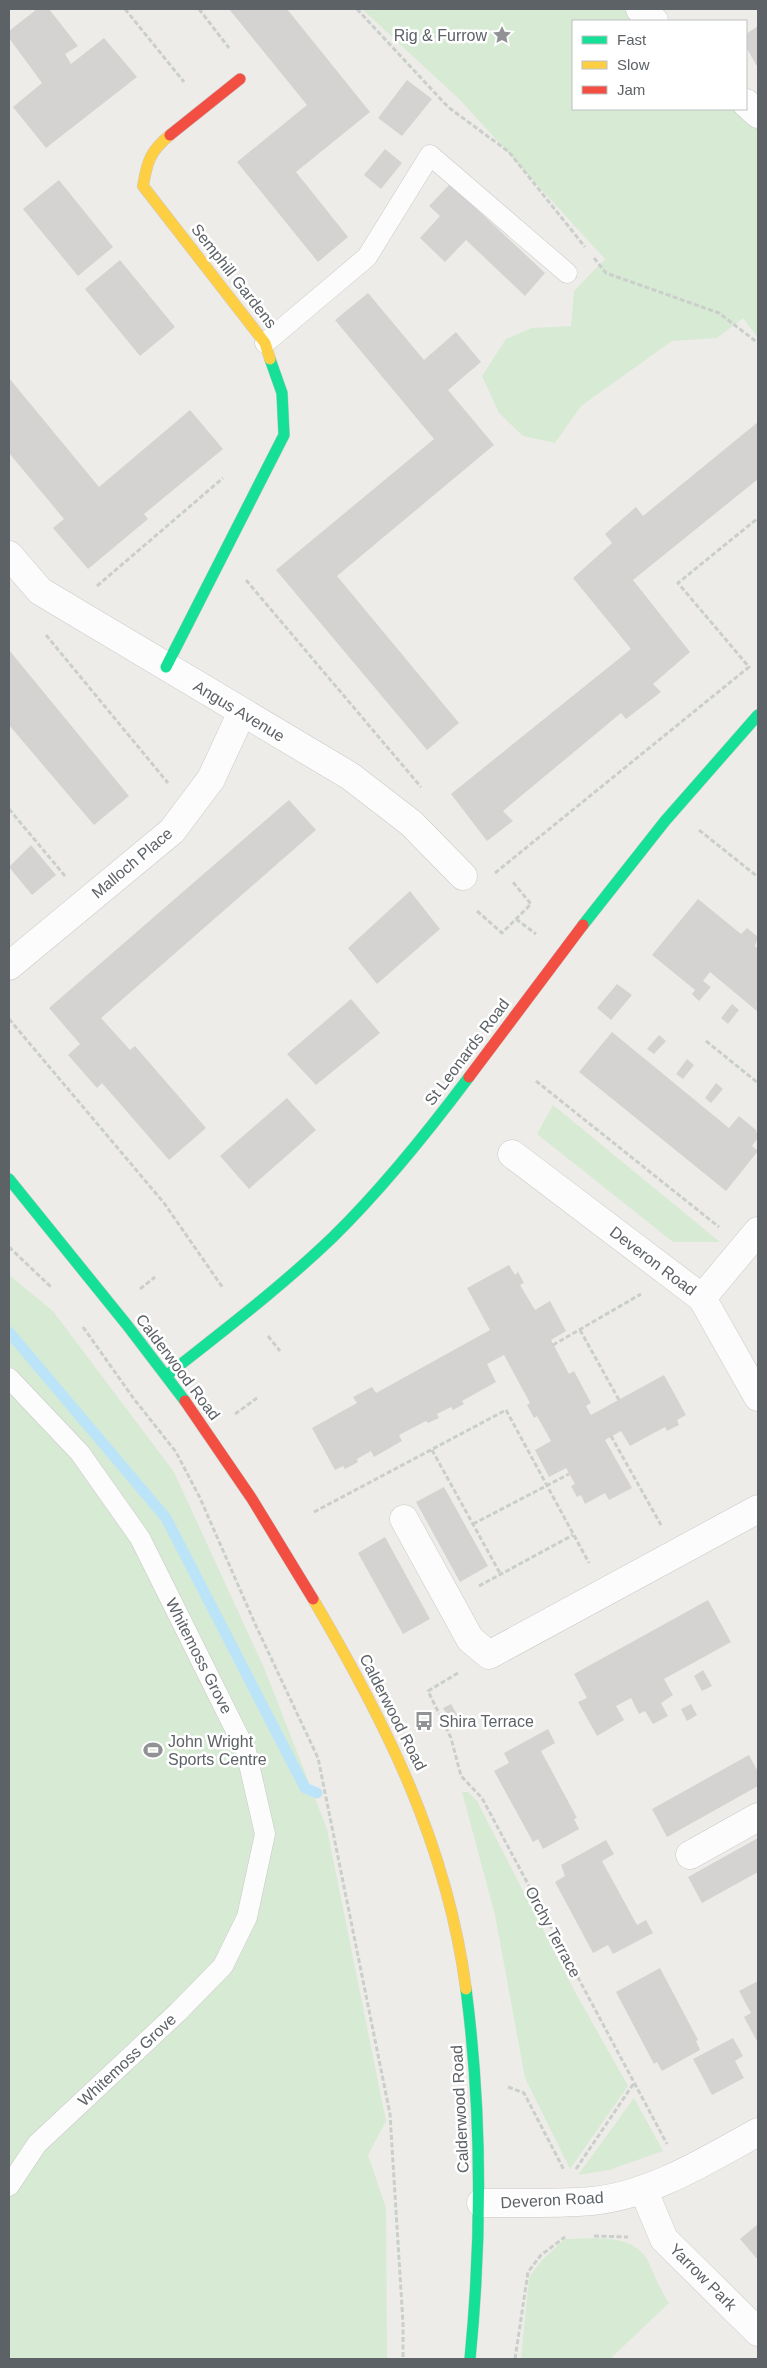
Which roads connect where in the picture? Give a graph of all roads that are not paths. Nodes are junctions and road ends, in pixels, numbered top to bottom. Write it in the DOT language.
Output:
graph roads {
  1 [pos="640,9"];
  2 [pos="653,20"];
  3 [pos="240,79"];
  4 [pos="747,104"];
  5 [pos="758,114"];
  6 [pos="567,273"];
  7 [pos="265,343"];
  8 [pos="9,555"];
  9 [pos="166,667"];
  10 [pos="242,712"];
  11 [pos="758,715"];
  12 [pos="476,877"];
  13 [pos="9,966"];
  14 [pos="512,1154"];
  15 [pos="9,1178"];
  16 [pos="751,1240"];
  17 [pos="702,1298"];
  18 [pos="166,1376"];
  19 [pos="9,1378"];
  20 [pos="758,1397"];
  21 [pos="758,1509"];
  22 [pos="404,1519"];
  23 [pos="758,1817"];
  24 [pos="690,1855"];
  25 [pos="758,2132"];
  26 [pos="9,2186"];
  27 [pos="643,2189"];
  28 [pos="481,2203"];
  29 [pos="758,2332"];
  30 [pos="470,2359"];
  1 -- 2 [label="street"];
  3 -- 7 [label="street, Semphill Gardens"];
  4 -- 5 [label="street"];
  6 -- 7 [label="lane"];
  7 -- 9 [label="street, Semphill Gardens"];
  8 -- 9 [label="street, Angus Avenue"];
  9 -- 10 [label="street, Angus Avenue"];
  10 -- 12 [label="street, Angus Avenue"];
  10 -- 13 [label="street, Malloch Place"];
  11 -- 18 [label="street, St Leonards Road"];
  14 -- 17 [label="street, Deveron Road"];
  15 -- 18 [label="street, Calderwood Road"];
  16 -- 17 [label="street"];
  17 -- 20 [label="street, Deveron Road"];
  18 -- 28 [label="street, Calderwood Road"];
  19 -- 26 [label="lane, Whitemoss Grove"];
  21 -- 22 [label="street"];
  23 -- 24 [label="street"];
  25 -- 27 [label="street, Deveron Road"];
  27 -- 28 [label="street, Deveron Road"];
  27 -- 29 [label="street, Yarrow Park"];
  28 -- 30 [label="street, Calderwood Road"];
}
